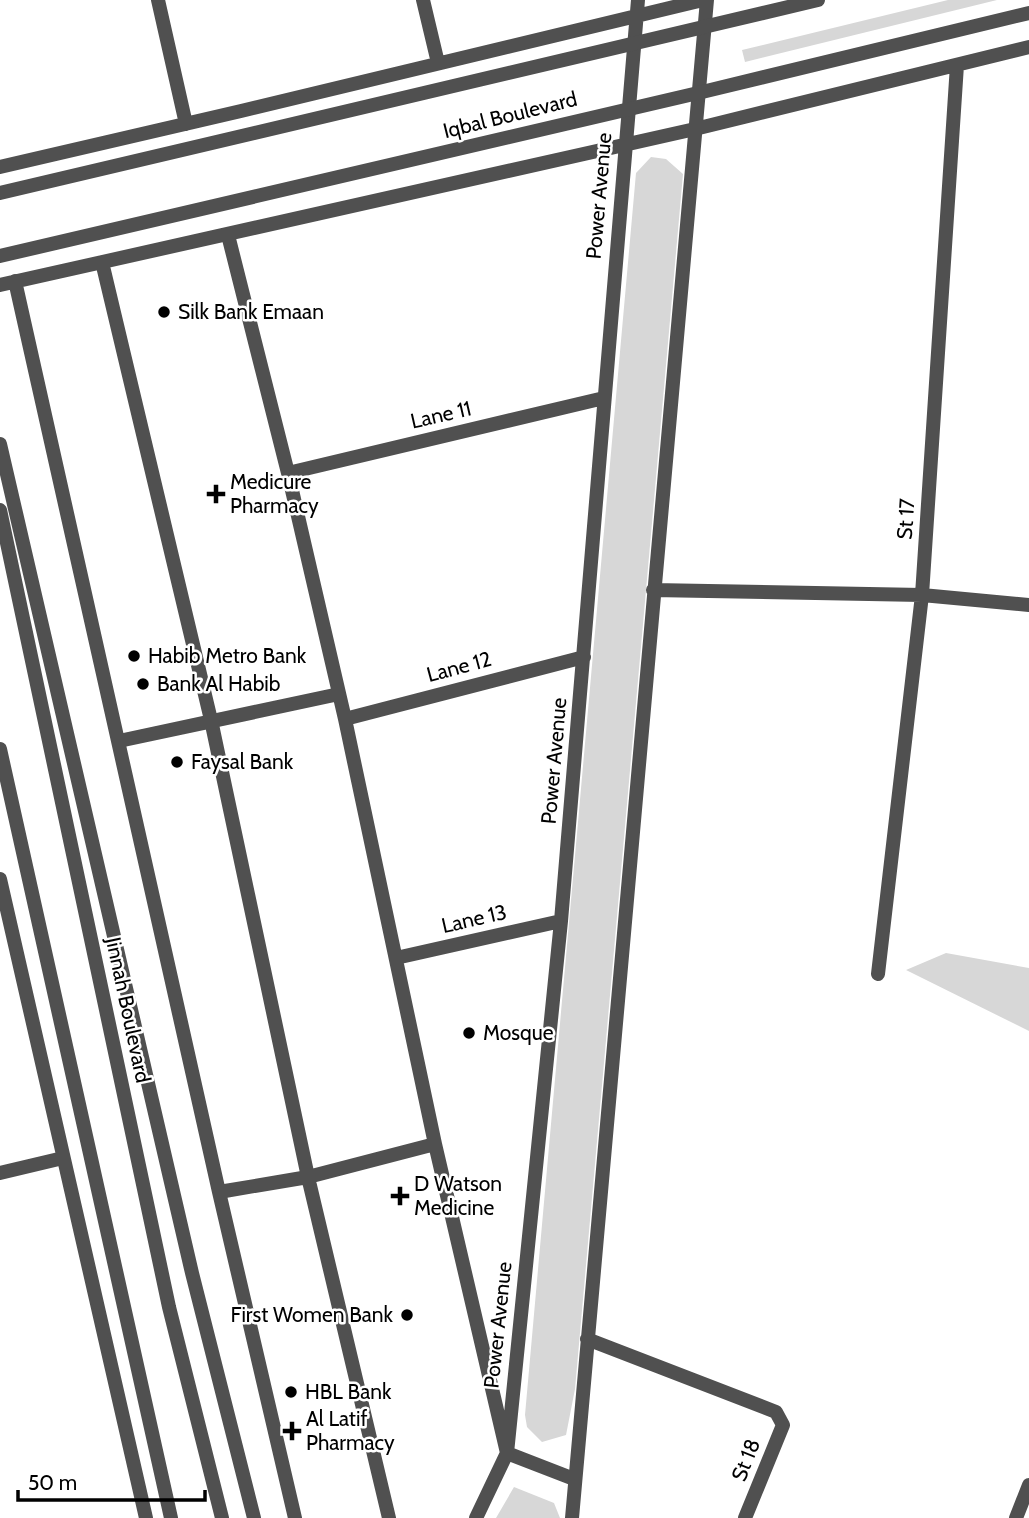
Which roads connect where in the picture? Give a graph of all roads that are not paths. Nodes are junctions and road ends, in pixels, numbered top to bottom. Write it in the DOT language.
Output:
graph roads {
  1 [pos="158,0"];
  2 [pos="423,0"];
  3 [pos="638,0"];
  4 [pos="705,0"];
  5 [pos="818,0"];
  6 [pos="1029,13"];
  7 [pos="636,16"];
  8 [pos="704,26"];
  9 [pos="634,42"];
  10 [pos="1029,47"];
  11 [pos="438,63"];
  12 [pos="957,65"];
  13 [pos="698,93"];
  14 [pos="628,108"];
  15 [pos="186,124"];
  16 [pos="695,129"];
  17 [pos="624,144"];
  18 [pos="0,167"];
  19 [pos="0,193"];
  20 [pos="228,234"];
  21 [pos="0,256"];
  22 [pos="102,262"];
  23 [pos="15,281"];
  24 [pos="0,285"];
  25 [pos="604,398"];
  26 [pos="0,444"];
  27 [pos="288,473"];
  28 [pos="0,510"];
  29 [pos="653,590"];
  30 [pos="922,595"];
  31 [pos="1029,605"];
  32 [pos="584,657"];
  33 [pos="339,694"];
  34 [pos="345,719"];
  35 [pos="211,720"];
  36 [pos="119,741"];
  37 [pos="0,749"];
  38 [pos="0,879"];
  39 [pos="561,921"];
  40 [pos="396,958"];
  41 [pos="878,974"];
  42 [pos="435,1144"];
  43 [pos="63,1158"];
  44 [pos="0,1173"];
  45 [pos="308,1177"];
  46 [pos="219,1192"];
  47 [pos="587,1339"];
  48 [pos="506,1453"];
  49 [pos="574,1479"];
  50 [pos="1029,1485"];
  51 [pos="146,1518"];
  52 [pos="171,1518"];
  53 [pos="222,1518"];
  54 [pos="254,1518"];
  55 [pos="295,1518"];
  56 [pos="389,1518"];
  57 [pos="476,1518"];
  58 [pos="572,1518"];
  59 [pos="745,1518"];
  60 [pos="1016,1518"];
  1 -- 15 [label="street"];
  2 -- 11 [label="street"];
  3 -- 7 [label="street, Power Avenue"];
  4 -- 7 [label="street"];
  4 -- 8 [label="street"];
  5 -- 8 [label="street, Iqbal Boulevard"];
  6 -- 13 [label="street, Iqbal Boulevard"];
  7 -- 9 [label="street, Power Avenue"];
  7 -- 11 [label="street"];
  8 -- 9 [label="street, Iqbal Boulevard"];
  8 -- 13 [label="street"];
  9 -- 14 [label="street, Power Avenue"];
  9 -- 19 [label="street, Iqbal Boulevard"];
  10 -- 12 [label="street"];
  11 -- 15 [label="street"];
  12 -- 16 [label="street"];
  12 -- 30 [label="street, St 17"];
  13 -- 14 [label="street, Iqbal Boulevard"];
  13 -- 16 [label="street"];
  14 -- 17 [label="street, Power Avenue"];
  14 -- 21 [label="street, Iqbal Boulevard"];
  15 -- 18 [label="street"];
  16 -- 17 [label="street"];
  16 -- 29 [label="street"];
  17 -- 20 [label="street"];
  17 -- 25 [label="street, Power Avenue"];
  20 -- 22 [label="street"];
  20 -- 27 [label="street"];
  22 -- 23 [label="street"];
  22 -- 35 [label="street"];
  23 -- 24 [label="street"];
  23 -- 36 [label="street"];
  25 -- 27 [label="street, Lane 11"];
  25 -- 32 [label="street, Power Avenue"];
  26 -- 54 [label="street"];
  27 -- 33 [label="street"];
  28 -- 53 [label="street, Jinnah Boulevard"];
  29 -- 30 [label="street"];
  29 -- 47 [label="street"];
  30 -- 31 [label="street"];
  30 -- 41 [label="street, St 17"];
  32 -- 34 [label="street, Lane 12"];
  32 -- 39 [label="street, Power Avenue"];
  33 -- 34 [label="street"];
  33 -- 35 [label="street"];
  34 -- 40 [label="street"];
  35 -- 36 [label="street"];
  35 -- 45 [label="street"];
  36 -- 46 [label="street"];
  37 -- 52 [label="street"];
  38 -- 43 [label="street"];
  39 -- 40 [label="street, Lane 13"];
  39 -- 48 [label="street, Power Avenue"];
  40 -- 42 [label="street"];
  42 -- 45 [label="street"];
  42 -- 48 [label="street"];
  43 -- 44 [label="street"];
  43 -- 51 [label="street"];
  45 -- 46 [label="street"];
  45 -- 56 [label="street"];
  46 -- 55 [label="street"];
  47 -- 49 [label="street"];
  47 -- 59 [label="street, St 18"];
  48 -- 49 [label="street"];
  48 -- 57 [label="street, Power Avenue"];
  49 -- 58 [label="street"];
  50 -- 60 [label="street"];
}
